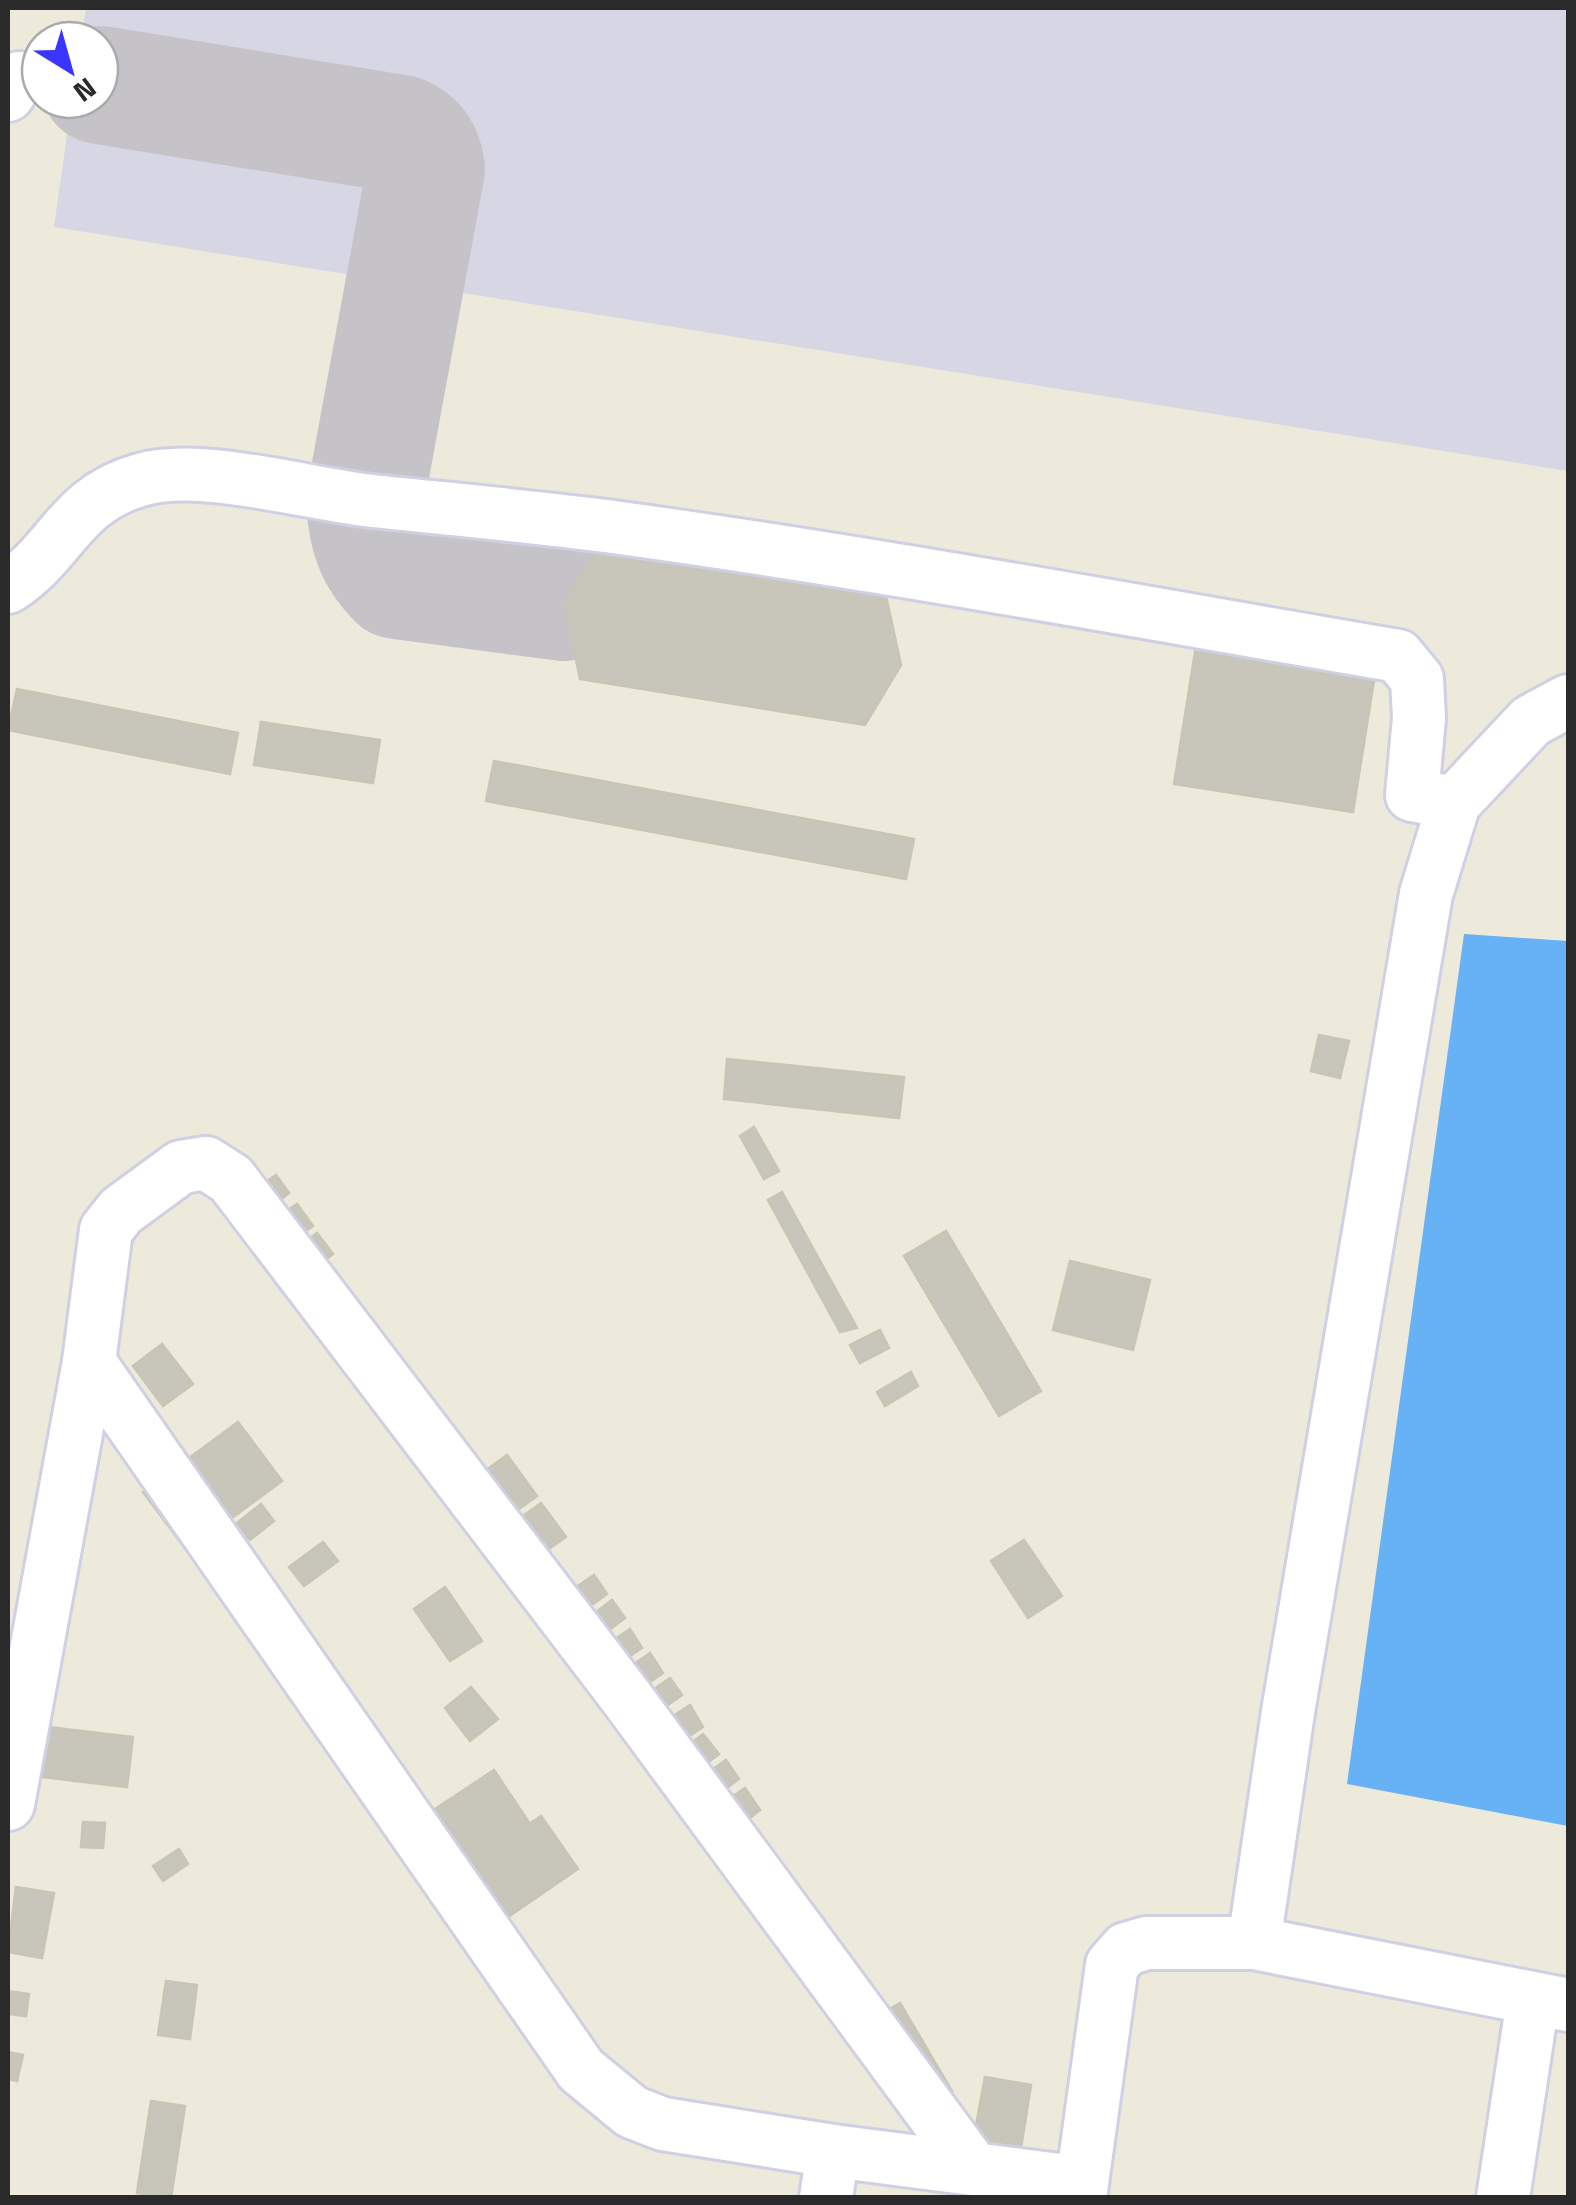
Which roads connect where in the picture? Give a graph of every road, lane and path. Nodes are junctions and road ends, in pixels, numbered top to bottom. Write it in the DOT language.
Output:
graph roads {
  1 [pos="8,587"];
  2 [pos="1568,701"];
  3 [pos="1454,803"];
  4 [pos="88,1362"];
  5 [pos="8,1804"];
  6 [pos="1254,1942"];
  7 [pos="1551,2003"];
  8 [pos="973,2168"];
  9 [pos="830,2174"];
  10 [pos="1081,2190"];
  11 [pos="1503,2198"];
  1 -- 3 [label="lane"];
  2 -- 3 [label="lane"];
  3 -- 6 [label="lane"];
  4 -- 5 [label="lane"];
  4 -- 8 [label="lane"];
  4 -- 9 [label="lane"];
  6 -- 7 [label="lane"];
  6 -- 10 [label="lane"];
  7 -- 11 [label="lane"];
  8 -- 9 [label="lane"];
  8 -- 10 [label="lane"];
}
